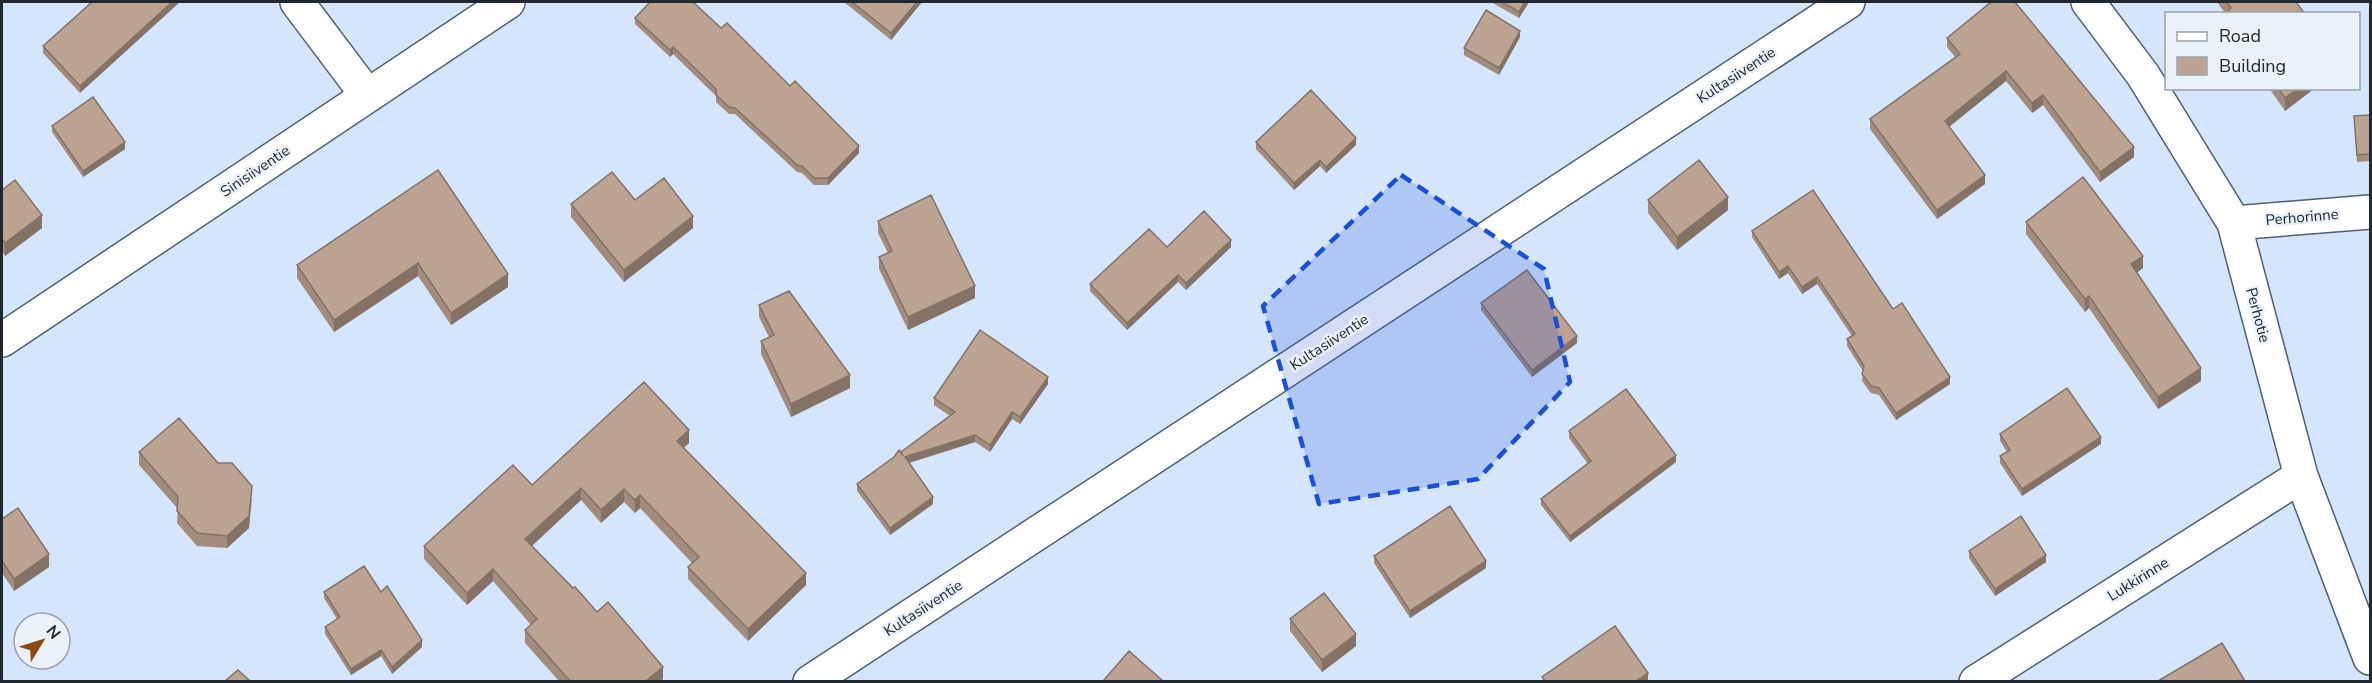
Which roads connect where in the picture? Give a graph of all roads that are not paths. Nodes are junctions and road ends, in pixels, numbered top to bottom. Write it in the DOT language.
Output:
graph roads {
  1 [pos="297,2"];
  2 [pos="508,2"];
  3 [pos="1848,2"];
  4 [pos="2088,2"];
  5 [pos="367,94"];
  6 [pos="2370,212"];
  7 [pos="2234,223"];
  8 [pos="2,340"];
  9 [pos="2301,476"];
  10 [pos="2370,657"];
  11 [pos="810,681"];
  12 [pos="1976,681"];
  1 -- 5 [label="street"];
  2 -- 5 [label="street, Sinisiiventie"];
  3 -- 11 [label="street, Kultasiiventie"];
  4 -- 7 [label="street, Perhotie"];
  5 -- 8 [label="street, Sinisiiventie"];
  6 -- 7 [label="street, Perhorinne"];
  7 -- 9 [label="street, Perhotie"];
  9 -- 10 [label="street, Perhotie"];
  9 -- 12 [label="street, Lukkirinne"];
}
